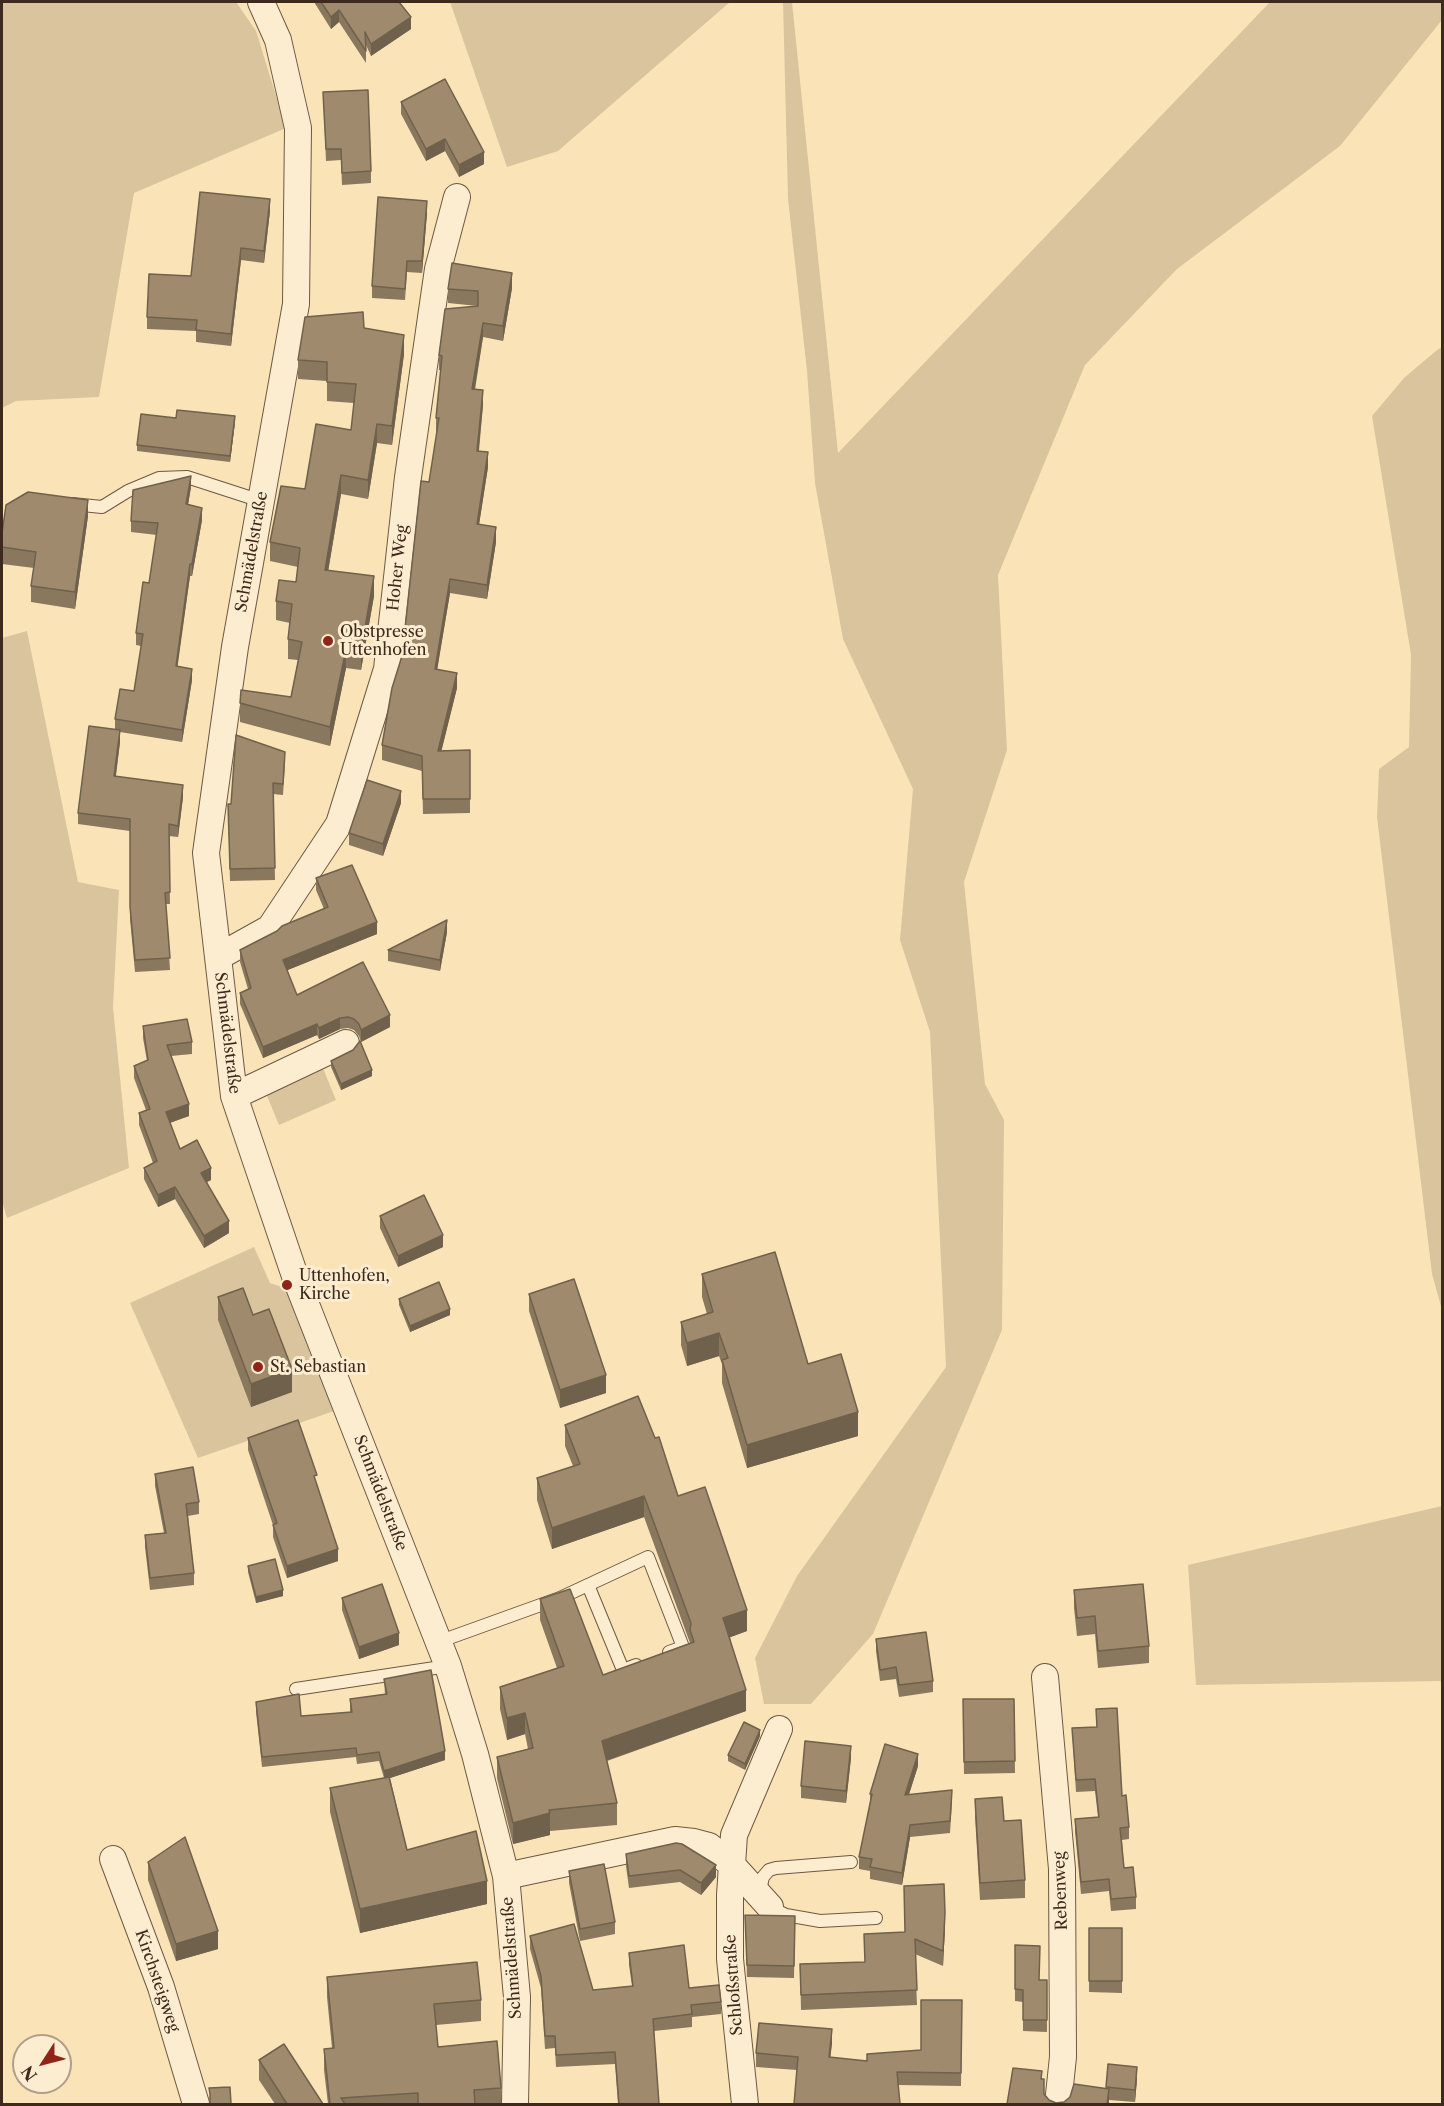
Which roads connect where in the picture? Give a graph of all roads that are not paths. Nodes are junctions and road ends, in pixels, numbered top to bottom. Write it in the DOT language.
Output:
graph roads {
  1 [pos="261,2"];
  2 [pos="457,197"];
  3 [pos="261,501"];
  4 [pos="59,503"];
  5 [pos="218,957"];
  6 [pos="346,1044"];
  7 [pos="234,1096"];
  8 [pos="588,1585"];
  9 [pos="438,1642"];
  10 [pos="448,1666"];
  11 [pos="1045,1677"];
  12 [pos="296,1689"];
  13 [pos="779,1729"];
  14 [pos="113,1858"];
  15 [pos="851,1862"];
  16 [pos="732,1864"];
  17 [pos="506,1876"];
  18 [pos="764,1902"];
  19 [pos="876,1918"];
  20 [pos="196,2104"];
  21 [pos="515,2104"];
  22 [pos="745,2104"];
  23 [pos="1058,2104"];
  1 -- 3 [label="street, Schmädelstraße"];
  2 -- 5 [label="street, Hoher Weg"];
  3 -- 4 [label="lane"];
  3 -- 5 [label="street, Schmädelstraße"];
  5 -- 7 [label="street, Schmädelstraße"];
  6 -- 7 [label="street"];
  7 -- 9 [label="street, Schmädelstraße"];
  8 -- 8 [label="lane"];
  8 -- 9 [label="lane"];
  9 -- 10 [label="street, Schmädelstraße"];
  10 -- 12 [label="lane"];
  10 -- 17 [label="street, Schmädelstraße"];
  11 -- 23 [label="street, Rebenweg"];
  13 -- 16 [label="street, Schloßstraße"];
  14 -- 20 [label="street, Kirchsteigweg"];
  15 -- 18 [label="lane"];
  16 -- 17 [label="street"];
  16 -- 18 [label="street"];
  16 -- 22 [label="street, Schloßstraße"];
  17 -- 21 [label="street, Schmädelstraße"];
  18 -- 19 [label="lane"];
}
